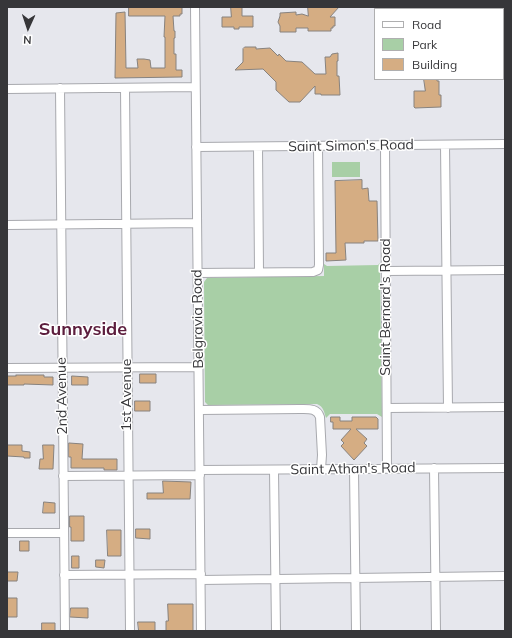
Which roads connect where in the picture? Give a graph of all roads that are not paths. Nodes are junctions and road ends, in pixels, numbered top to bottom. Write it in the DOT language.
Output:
graph roads {
  1 [pos="195,7"];
  2 [pos="196,87"];
  3 [pos="60,88"];
  4 [pos="125,88"];
  5 [pos="7,89"];
  6 [pos="505,144"];
  7 [pos="385,145"];
  8 [pos="445,145"];
  9 [pos="318,146"];
  10 [pos="196,147"];
  11 [pos="258,147"];
  12 [pos="197,223"];
  13 [pos="61,224"];
  14 [pos="126,224"];
  15 [pos="7,225"];
  16 [pos="447,270"];
  17 [pos="505,270"];
  18 [pos="386,271"];
  19 [pos="259,272"];
  20 [pos="198,273"];
  21 [pos="199,366"];
  22 [pos="127,367"];
  23 [pos="7,368"];
  24 [pos="62,368"];
  25 [pos="505,407"];
  26 [pos="387,408"];
  27 [pos="448,408"];
  28 [pos="200,410"];
  29 [pos="434,468"];
  30 [pos="505,468"];
  31 [pos="321,469"];
  32 [pos="354,469"];
  33 [pos="387,469"];
  34 [pos="274,470"];
  35 [pos="200,472"];
  36 [pos="128,475"];
  37 [pos="63,476"];
  38 [pos="7,533"];
  39 [pos="64,533"];
  40 [pos="64,575"];
  41 [pos="130,575"];
  42 [pos="505,576"];
  43 [pos="201,577"];
  44 [pos="355,578"];
  45 [pos="435,578"];
  46 [pos="275,579"];
  47 [pos="65,631"];
  48 [pos="130,631"];
  49 [pos="202,631"];
  50 [pos="276,631"];
  51 [pos="356,631"];
  52 [pos="436,631"];
  1 -- 2 [label="street, Belgravia Road"];
  2 -- 4 [label="street"];
  2 -- 10 [label="street, Belgravia Road"];
  3 -- 4 [label="street"];
  3 -- 5 [label="street"];
  3 -- 13 [label="street, 2nd Avenue"];
  4 -- 14 [label="street, 1st Avenue"];
  6 -- 8 [label="street, Saint Simon's Road"];
  7 -- 8 [label="street, Saint Simon's Road"];
  7 -- 9 [label="street, Saint Simon's Road"];
  7 -- 18 [label="street, Saint Bernard's Road"];
  8 -- 16 [label="street"];
  9 -- 11 [label="street, Saint Simon's Road"];
  9 -- 19 [label="street"];
  10 -- 11 [label="street, Saint Simon's Road"];
  10 -- 12 [label="street, Belgravia Road"];
  11 -- 19 [label="street"];
  12 -- 14 [label="street"];
  12 -- 20 [label="street, Belgravia Road"];
  13 -- 14 [label="street"];
  13 -- 15 [label="street"];
  13 -- 24 [label="street, 2nd Avenue"];
  14 -- 22 [label="street, 1st Avenue"];
  16 -- 17 [label="street"];
  16 -- 18 [label="street"];
  16 -- 27 [label="street"];
  18 -- 26 [label="street, Saint Bernard's Road"];
  19 -- 20 [label="street"];
  20 -- 21 [label="street, Belgravia Road"];
  21 -- 22 [label="street"];
  21 -- 28 [label="street, Belgravia Road"];
  22 -- 24 [label="street"];
  22 -- 36 [label="street, 1st Avenue"];
  23 -- 24 [label="street"];
  24 -- 37 [label="street, 2nd Avenue"];
  25 -- 27 [label="street"];
  26 -- 27 [label="street"];
  26 -- 33 [label="street, Saint Bernard's Road"];
  28 -- 31 [label="street"];
  28 -- 35 [label="street, Belgravia Road"];
  29 -- 30 [label="street, Saint Athan's Road"];
  29 -- 33 [label="street, Saint Athan's Road"];
  29 -- 45 [label="street"];
  31 -- 32 [label="street, Saint Athan's Road"];
  31 -- 34 [label="street, Saint Athan's Road"];
  32 -- 33 [label="street, Saint Athan's Road"];
  32 -- 44 [label="street"];
  34 -- 35 [label="street, Saint Athan's Road"];
  34 -- 46 [label="street"];
  35 -- 36 [label="street, Saint Athan's Road"];
  35 -- 43 [label="street, Belgravia Road"];
  36 -- 37 [label="street, Saint Athan's Road"];
  36 -- 41 [label="street, 1st Avenue"];
  37 -- 39 [label="street, 2nd Avenue"];
  38 -- 39 [label="street"];
  39 -- 40 [label="street, 2nd Avenue"];
  40 -- 41 [label="street"];
  40 -- 47 [label="street, 2nd Avenue"];
  41 -- 43 [label="street"];
  41 -- 48 [label="street, 1st Avenue"];
  42 -- 45 [label="street"];
  43 -- 46 [label="street"];
  43 -- 49 [label="street, Belgravia Road"];
  44 -- 45 [label="street"];
  44 -- 46 [label="street"];
  44 -- 51 [label="street"];
  45 -- 52 [label="street"];
  46 -- 50 [label="street"];
}
